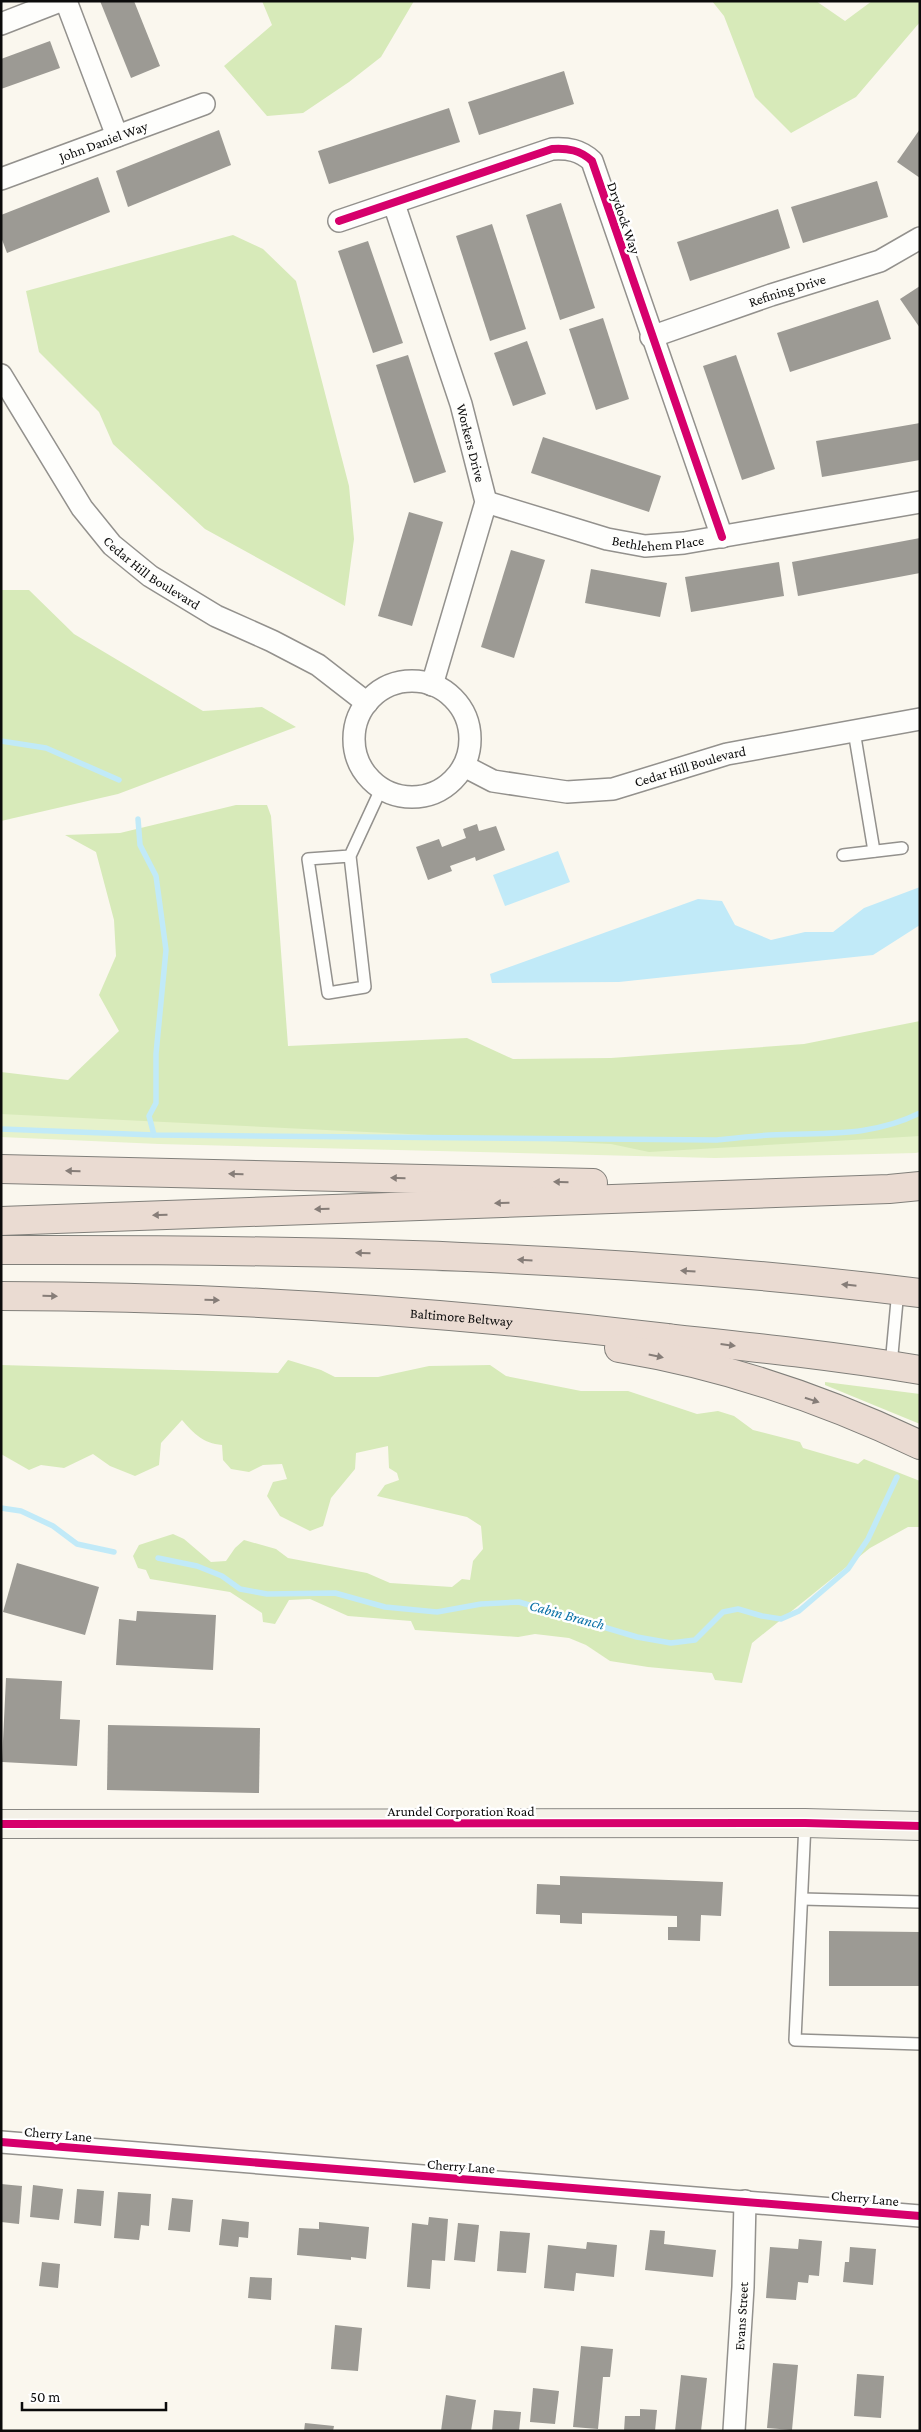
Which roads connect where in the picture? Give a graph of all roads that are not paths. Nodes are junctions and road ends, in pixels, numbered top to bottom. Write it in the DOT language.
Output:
graph roads {
  1 [pos="60,1"];
  2 [pos="66,1"];
  3 [pos="1,24"];
  4 [pos="204,104"];
  5 [pos="117,136"];
  6 [pos="1,179"];
  7 [pos="394,204"];
  8 [pos="339,221"];
  9 [pos="920,238"];
  10 [pos="651,337"];
  11 [pos="1,375"];
  12 [pos="486,502"];
  13 [pos="920,502"];
  14 [pos="722,537"];
  15 [pos="432,685"];
  16 [pos="368,703"];
  17 [pos="920,719"];
  18 [pos="854,731"];
  19 [pos="464,766"];
  20 [pos="381,789"];
  21 [pos="902,848"];
  22 [pos="874,851"];
  23 [pos="843,855"];
  24 [pos="350,856"];
  25 [pos="1,1169"];
  26 [pos="920,1186"];
  27 [pos="889,1189"];
  28 [pos="1,1221"];
  29 [pos="1,1250"];
  30 [pos="909,1291"];
  31 [pos="1,1296"];
  32 [pos="383,1309"];
  33 [pos="891,1365"];
  34 [pos="920,1370"];
  35 [pos="920,1445"];
  36 [pos="1,1824"];
  37 [pos="805,1824"];
  38 [pos="920,1826"];
  39 [pos="802,1899"];
  40 [pos="920,1902"];
  41 [pos="920,2044"];
  42 [pos="1,2142"];
  43 [pos="746,2201"];
  44 [pos="920,2216"];
  45 [pos="734,2431"];
  1 -- 3 [label="street"];
  2 -- 5 [label="street"];
  4 -- 5 [label="street, John Daniel Way"];
  5 -- 6 [label="street, John Daniel Way"];
  7 -- 8 [label="street, Drydock Way"];
  7 -- 10 [label="street, Drydock Way"];
  7 -- 12 [label="street, Workers Drive"];
  9 -- 10 [label="street, Refining Drive"];
  10 -- 14 [label="street, Drydock Way"];
  11 -- 16 [label="street, Cedar Hill Boulevard"];
  12 -- 14 [label="street, Bethlehem Place"];
  12 -- 15 [label="street"];
  13 -- 14 [label="street, Bethlehem Place"];
  15 -- 16 [label="street"];
  15 -- 19 [label="street"];
  16 -- 20 [label="street"];
  17 -- 18 [label="street, Cedar Hill Boulevard"];
  18 -- 19 [label="street, Cedar Hill Boulevard"];
  18 -- 22 [label="lane"];
  19 -- 20 [label="street"];
  20 -- 24 [label="lane"];
  21 -- 22 [label="lane"];
  22 -- 23 [label="lane"];
  24 -- 24 [label="lane"];
  27 -- 25 [label="highway, one-way"];
  26 -- 27 [label="highway"];
  27 -- 28 [label="highway, one-way"];
  30 -- 29 [label="highway, one-way"];
  30 -- 33 [label="lane"];
  31 -- 32 [label="highway, Baltimore Beltway, one-way"];
  32 -- 33 [label="highway, Baltimore Beltway, one-way"];
  32 -- 35 [label="highway, one-way"];
  33 -- 34 [label="highway, Baltimore Beltway"];
  36 -- 37 [label="street, Arundel Corporation Road"];
  37 -- 38 [label="street, Arundel Corporation Road"];
  37 -- 39 [label="lane"];
  39 -- 40 [label="lane"];
  39 -- 41 [label="lane"];
  42 -- 43 [label="street, Cherry Lane"];
  43 -- 44 [label="street, Cherry Lane"];
  43 -- 45 [label="street, Evans Street"];
}
